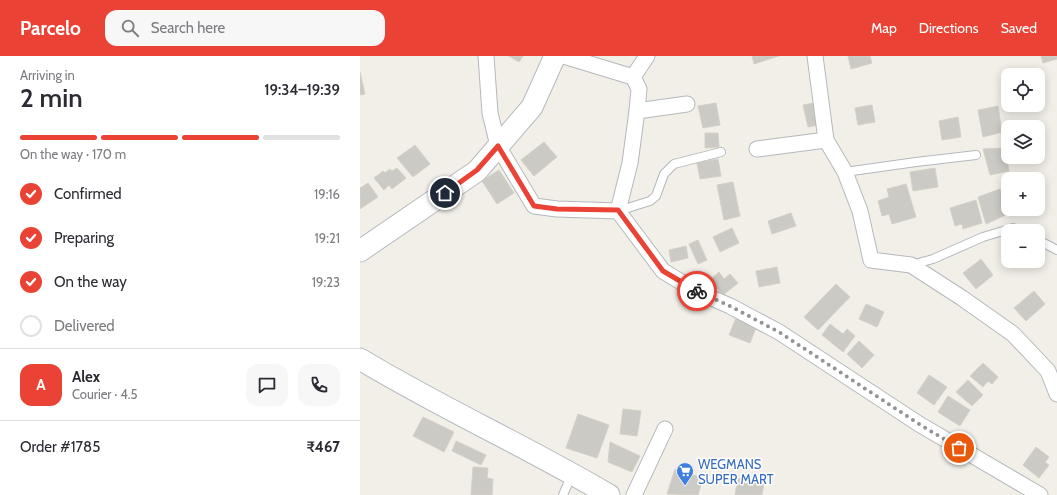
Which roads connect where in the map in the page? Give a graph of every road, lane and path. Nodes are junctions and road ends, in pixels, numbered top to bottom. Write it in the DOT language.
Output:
graph roads {
  1 [pos="486,56"];
  2 [pos="555,56"];
  3 [pos="564,56"];
  4 [pos="647,56"];
  5 [pos="815,56"];
  6 [pos="633,77"];
  7 [pos="688,104"];
  8 [pos="637,111"];
  9 [pos="826,140"];
  10 [pos="498,146"];
  11 [pos="757,149"];
  12 [pos="721,152"];
  13 [pos="976,156"];
  14 [pos="845,172"];
  15 [pos="618,210"];
  16 [pos="1001,232"];
  17 [pos="1045,244"];
  18 [pos="1057,250"];
  19 [pos="360,251"];
  20 [pos="911,265"];
  21 [pos="360,359"];
  22 [pos="1057,394"];
  23 [pos="665,429"];
  24 [pos="572,474"];
  25 [pos="564,495"];
  26 [pos="609,495"];
  27 [pos="634,495"];
  28 [pos="1040,495"];
  1 -- 10 [label="street"];
  2 -- 10 [label="main road"];
  3 -- 6 [label="street"];
  4 -- 6 [label="street"];
  5 -- 9 [label="street"];
  6 -- 8 [label="street"];
  7 -- 8 [label="street"];
  8 -- 15 [label="street"];
  9 -- 11 [label="street"];
  9 -- 14 [label="street"];
  10 -- 15 [label="street"];
  10 -- 19 [label="main road"];
  12 -- 15 [label="lane"];
  13 -- 14 [label="lane"];
  14 -- 20 [label="street"];
  15 -- 28 [label="street"];
  16 -- 20 [label="lane"];
  17 -- 18 [label="lane"];
  20 -- 22 [label="street"];
  21 -- 24 [label="main road"];
  23 -- 27 [label="street"];
  24 -- 25 [label="lane"];
  24 -- 26 [label="main road"];
}
